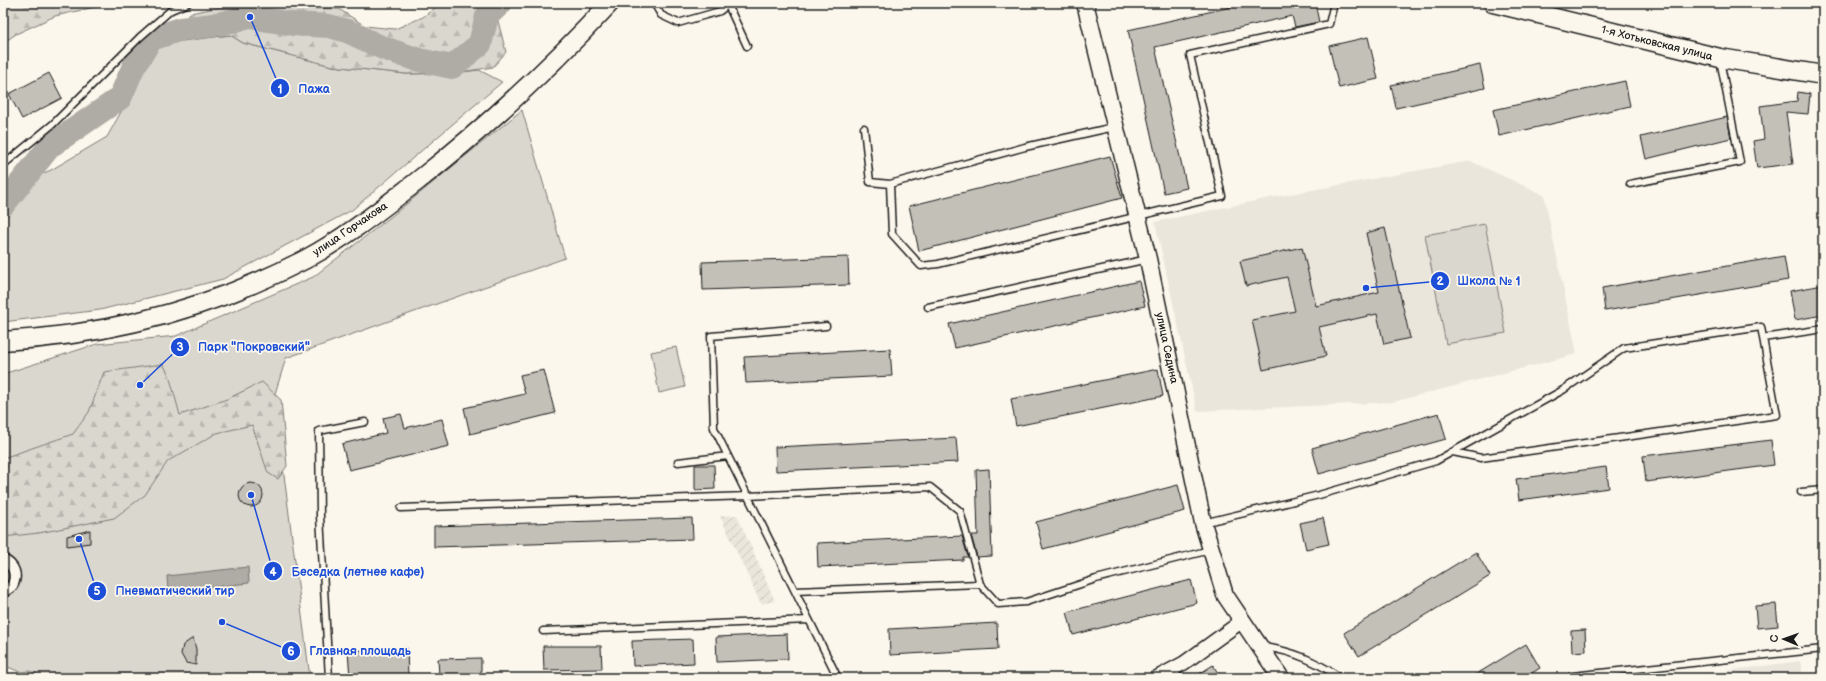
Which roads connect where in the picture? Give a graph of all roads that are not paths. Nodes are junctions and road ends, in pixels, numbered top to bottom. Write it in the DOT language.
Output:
graph roads {
  1 [pos="188,3"];
  2 [pos="610,3"];
  3 [pos="654,3"];
  4 [pos="1085,3"];
  5 [pos="1334,3"];
  6 [pos="1493,3"];
  7 [pos="729,4"];
  8 [pos="747,46"];
  9 [pos="1720,58"];
  10 [pos="1823,75"];
  11 [pos="1115,126"];
  12 [pos="864,128"];
  13 [pos="3,165"];
  14 [pos="890,184"];
  15 [pos="1630,184"];
  16 [pos="1138,216"];
  17 [pos="1148,259"];
  18 [pos="928,307"];
  19 [pos="826,326"];
  20 [pos="1823,329"];
  21 [pos="1763,338"];
  22 [pos="9,340"];
  23 [pos="365,422"];
  24 [pos="1453,452"];
  25 [pos="728,456"];
  26 [pos="678,462"];
  27 [pos="1823,490"];
  28 [pos="1801,492"];
  29 [pos="748,496"];
  30 [pos="401,508"];
  31 [pos="1203,523"];
  32 [pos="1211,550"];
  33 [pos="3,560"];
  34 [pos="980,584"];
  35 [pos="795,590"];
  36 [pos="3,592"];
  37 [pos="809,620"];
  38 [pos="1242,621"];
  39 [pos="543,631"];
  40 [pos="1260,646"];
  41 [pos="1823,649"];
  42 [pos="1176,673"];
  43 [pos="329,678"];
  44 [pos="838,678"];
  45 [pos="1156,678"];
  46 [pos="1281,678"];
  47 [pos="1342,678"];
  48 [pos="1573,678"];
  1 -- 13 [label="lane"];
  2 -- 22 [label="main road, улица Горчакова"];
  3 -- 7 [label="lane"];
  4 -- 11 [label="street, улица Седина"];
  5 -- 16 [label="lane"];
  6 -- 9 [label="main road, 1-я Хотьковская улица"];
  7 -- 8 [label="lane"];
  9 -- 10 [label="main road, 1-я Хотьковская улица"];
  9 -- 15 [label="lane"];
  11 -- 14 [label="lane"];
  11 -- 16 [label="street, улица Седина"];
  12 -- 14 [label="lane"];
  14 -- 16 [label="lane"];
  16 -- 17 [label="street, улица Седина"];
  17 -- 18 [label="lane"];
  17 -- 31 [label="street, улица Седина"];
  19 -- 25 [label="lane"];
  20 -- 21 [label="lane"];
  21 -- 24 [label="lane"];
  21 -- 24 [label="lane"];
  23 -- 43 [label="lane"];
  24 -- 31 [label="lane"];
  25 -- 26 [label="lane"];
  25 -- 29 [label="lane"];
  27 -- 28 [label="lane"];
  29 -- 30 [label="lane"];
  29 -- 34 [label="lane"];
  29 -- 35 [label="lane"];
  31 -- 32 [label="street, улица Седина"];
  32 -- 34 [label="lane"];
  32 -- 38 [label="street, улица Седина"];
  33 -- 36 [label="street"];
  34 -- 35 [label="lane"];
  35 -- 37 [label="lane"];
  37 -- 39 [label="lane"];
  37 -- 44 [label="lane"];
  38 -- 40 [label="street, улица Седина"];
  38 -- 42 [label="street"];
  40 -- 46 [label="street, улица Седина"];
  40 -- 47 [label="lane"];
  41 -- 48 [label="lane"];
  42 -- 45 [label="street"];
}
